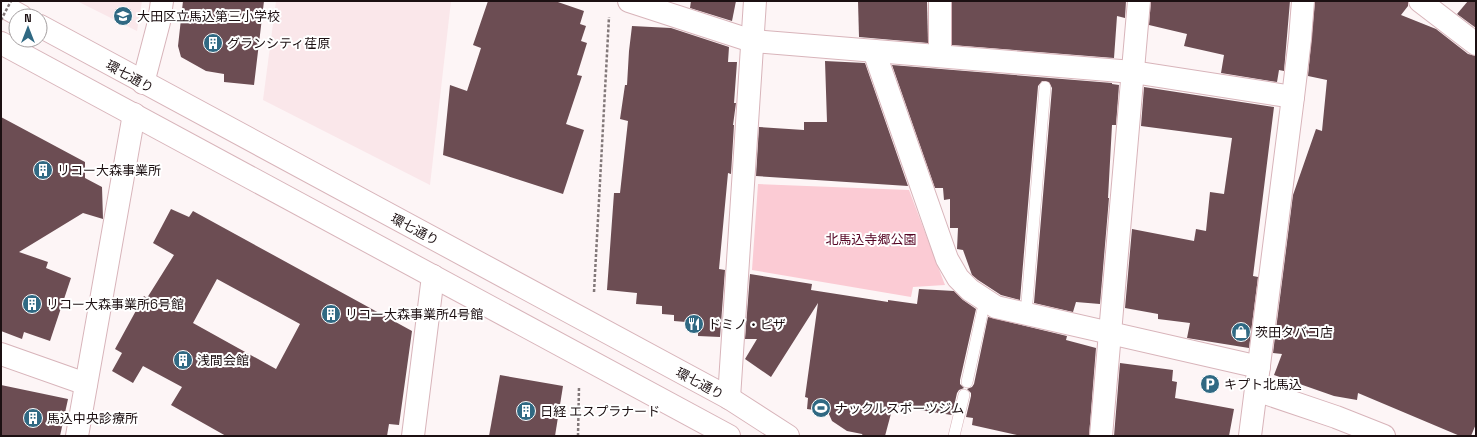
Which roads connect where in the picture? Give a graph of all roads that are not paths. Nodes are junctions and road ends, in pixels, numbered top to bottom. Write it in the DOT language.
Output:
graph roads {
  1 [pos="162,1"];
  2 [pos="629,1"];
  3 [pos="755,1"];
  4 [pos="940,1"];
  5 [pos="1139,1"];
  6 [pos="1303,1"];
  7 [pos="1420,1"];
  8 [pos="48,30"];
  9 [pos="752,41"];
  10 [pos="1,44"];
  11 [pos="1476,44"];
  12 [pos="874,51"];
  13 [pos="940,56"];
  14 [pos="1133,72"];
  15 [pos="143,83"];
  16 [pos="1045,87"];
  17 [pos="1293,96"];
  18 [pos="134,114"];
  19 [pos="433,276"];
  20 [pos="985,300"];
  21 [pos="1026,314"];
  22 [pos="1110,333"];
  23 [pos="1,354"];
  24 [pos="1260,367"];
  25 [pos="967,382"];
  26 [pos="86,384"];
  27 [pos="1256,390"];
  28 [pos="964,395"];
  29 [pos="729,398"];
  30 [pos="727,435"];
  31 [pos="77,436"];
  32 [pos="414,436"];
  33 [pos="788,436"];
  34 [pos="954,436"];
  35 [pos="1101,436"];
  36 [pos="1250,436"];
  37 [pos="1384,436"];
  1 -- 15 [label="street"];
  2 -- 9 [label="street"];
  3 -- 9 [label="street"];
  4 -- 13 [label="street"];
  5 -- 14 [label="street"];
  6 -- 17 [label="street"];
  7 -- 11 [label="street"];
  8 -- 15 [label="street, 環七通り"];
  9 -- 12 [label="street"];
  9 -- 29 [label="street"];
  10 -- 18 [label="street"];
  12 -- 13 [label="street"];
  12 -- 20 [label="street"];
  13 -- 14 [label="street"];
  14 -- 17 [label="street"];
  14 -- 22 [label="street"];
  15 -- 29 [label="street, 環七通り"];
  16 -- 21 [label="lane"];
  17 -- 24 [label="street"];
  18 -- 19 [label="street"];
  18 -- 26 [label="street"];
  19 -- 30 [label="street"];
  19 -- 32 [label="street"];
  20 -- 21 [label="street"];
  20 -- 25 [label="lane"];
  21 -- 22 [label="street"];
  22 -- 24 [label="street"];
  22 -- 35 [label="street"];
  23 -- 26 [label="street"];
  24 -- 27 [label="street"];
  26 -- 31 [label="street"];
  27 -- 36 [label="street"];
  27 -- 37 [label="street"];
  28 -- 34 [label="lane"];
  29 -- 33 [label="street, 環七通り"];
}
